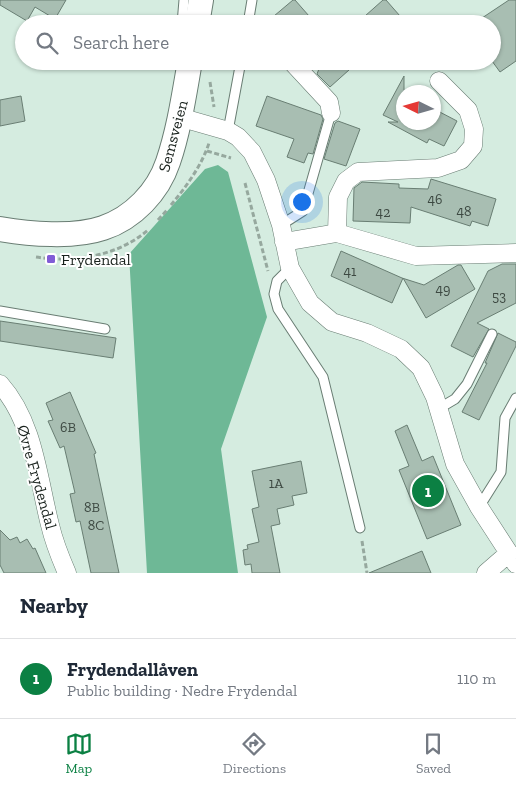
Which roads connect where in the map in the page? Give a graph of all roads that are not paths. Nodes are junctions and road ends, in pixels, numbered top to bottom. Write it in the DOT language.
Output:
graph roads {
  1 [pos="184,0"];
  2 [pos="201,0"];
  3 [pos="252,0"];
  4 [pos="183,15"];
  5 [pos="198,15"];
  6 [pos="250,15"];
  7 [pos="188,70"];
  8 [pos="239,70"];
  9 [pos="299,70"];
  10 [pos="439,81"];
  11 [pos="331,113"];
  12 [pos="179,117"];
  13 [pos="228,131"];
  14 [pos="0,229"];
  15 [pos="337,233"];
  16 [pos="283,234"];
  17 [pos="516,253"];
  18 [pos="290,268"];
  19 [pos="0,311"];
  20 [pos="105,329"];
  21 [pos="492,334"];
  22 [pos="0,384"];
  23 [pos="516,398"];
  24 [pos="438,409"];
  25 [pos="479,507"];
  26 [pos="360,528"];
  27 [pos="513,558"];
  28 [pos="67,573"];
  29 [pos="486,573"];
  1 -- 4 [label="lane"];
  2 -- 5 [label="main road"];
  3 -- 6 [label="lane"];
  7 -- 12 [label="main road, Semsveien"];
  8 -- 13 [label="lane"];
  9 -- 11 [label="street"];
  10 -- 15 [label="street"];
  11 -- 16 [label="lane"];
  12 -- 13 [label="street"];
  12 -- 14 [label="main road, Semsveien"];
  13 -- 16 [label="street"];
  15 -- 16 [label="street"];
  15 -- 17 [label="street"];
  16 -- 18 [label="street"];
  18 -- 24 [label="street"];
  18 -- 26 [label="lane"];
  19 -- 20 [label="lane"];
  21 -- 24 [label="lane"];
  22 -- 28 [label="street, Øvre Frydendal"];
  23 -- 25 [label="lane"];
  24 -- 25 [label="street"];
  25 -- 27 [label="street"];
  27 -- 29 [label="street"];
}
